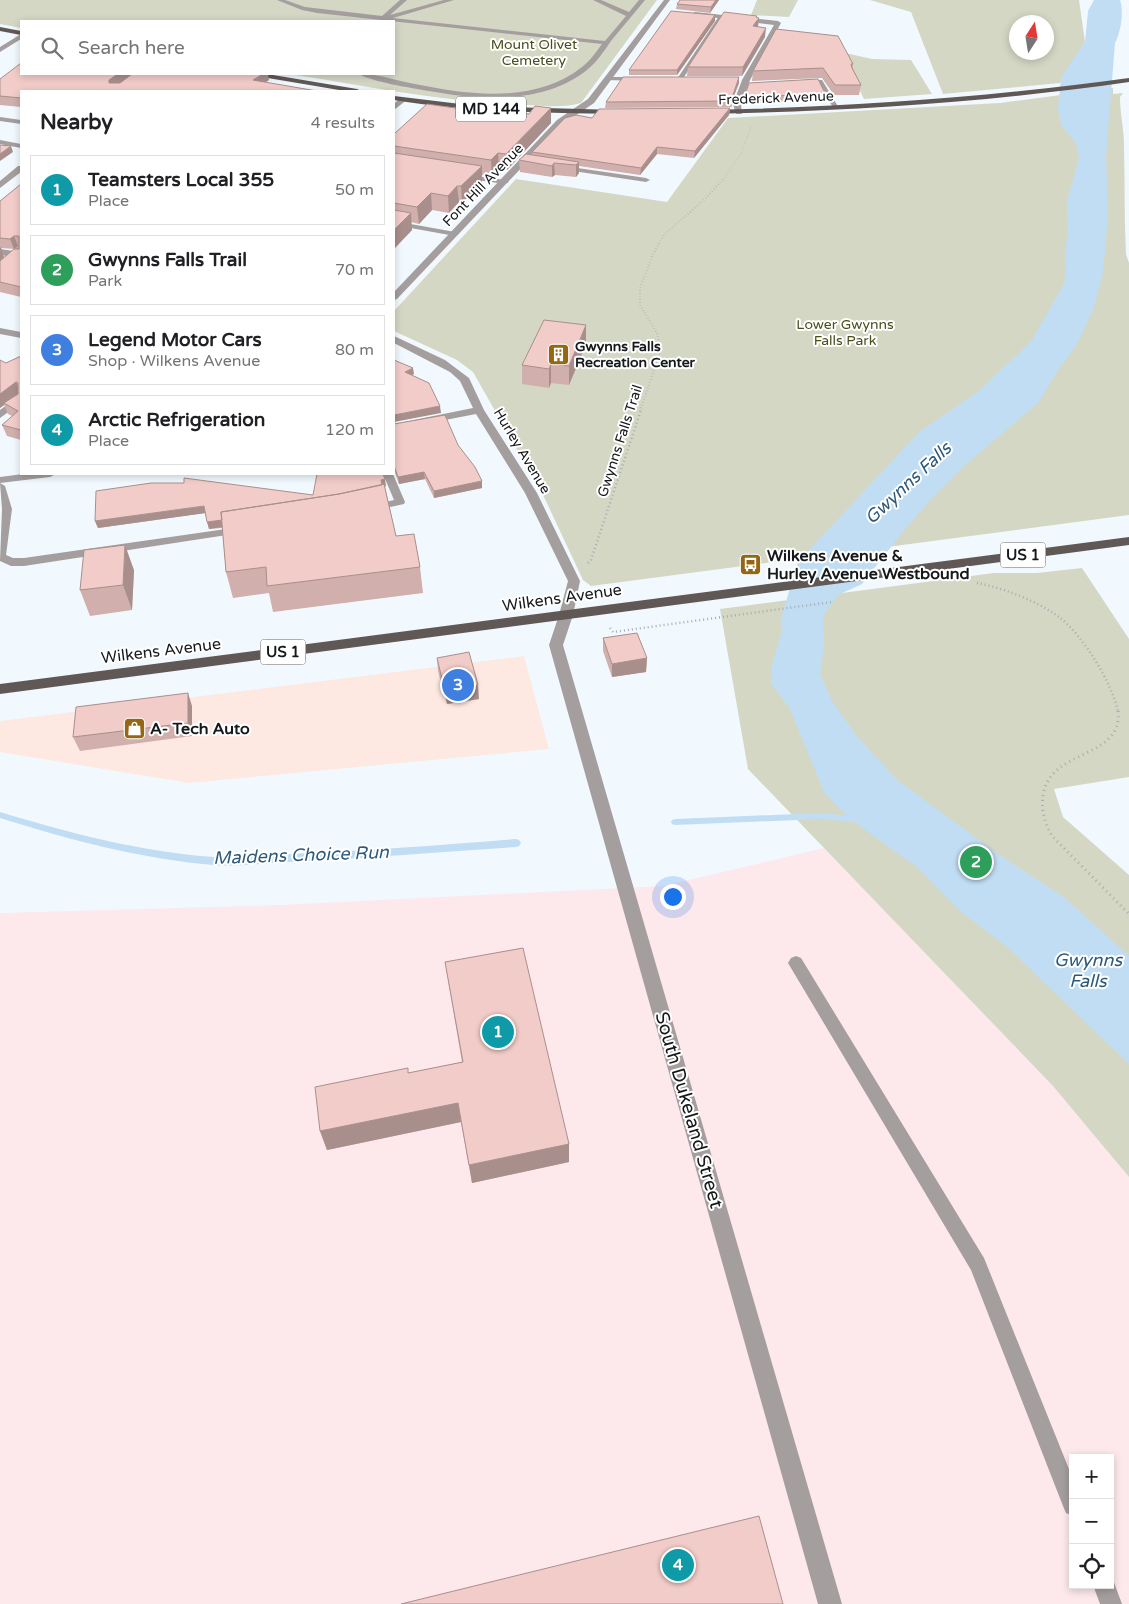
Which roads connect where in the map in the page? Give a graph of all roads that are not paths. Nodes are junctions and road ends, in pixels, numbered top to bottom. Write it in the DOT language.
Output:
graph roads {
  1 [pos="280,0"];
  2 [pos="404,0"];
  3 [pos="452,0"];
  4 [pos="596,0"];
  5 [pos="642,0"];
  6 [pos="667,0"];
  7 [pos="658,11"];
  8 [pos="667,12"];
  9 [pos="685,14"];
  10 [pos="630,15"];
  11 [pos="720,17"];
  12 [pos="381,20"];
  13 [pos="395,21"];
  14 [pos="0,29"];
  15 [pos="20,34"];
  16 [pos="20,35"];
  17 [pos="607,43"];
  18 [pos="0,50"];
  19 [pos="262,75"];
  20 [pos="367,75"];
  21 [pos="608,79"];
  22 [pos="651,79"];
  23 [pos="670,79"];
  24 [pos="680,80"];
  25 [pos="689,80"];
  26 [pos="1129,80"];
  27 [pos="743,81"];
  28 [pos="792,82"];
  29 [pos="754,84"];
  30 [pos="351,90"];
  31 [pos="395,98"];
  32 [pos="404,99"];
  33 [pos="395,107"];
  34 [pos="836,108"];
  35 [pos="578,112"];
  36 [pos="622,112"];
  37 [pos="700,112"];
  38 [pos="739,112"];
  39 [pos="0,119"];
  40 [pos="20,122"];
  41 [pos="0,142"];
  42 [pos="20,146"];
  43 [pos="552,166"];
  44 [pos="20,169"];
  45 [pos="458,175"];
  46 [pos="646,180"];
  47 [pos="505,182"];
  48 [pos="0,185"];
  49 [pos="395,223"];
  50 [pos="455,234"];
  51 [pos="0,252"];
  52 [pos="20,253"];
  53 [pos="6,264"];
  54 [pos="395,296"];
  55 [pos="0,331"];
  56 [pos="20,335"];
  57 [pos="395,340"];
  58 [pos="20,399"];
  59 [pos="480,410"];
  60 [pos="0,415"];
  61 [pos="395,427"];
  62 [pos="42,475"];
  63 [pos="388,475"];
  64 [pos="0,480"];
  65 [pos="0,486"];
  66 [pos="362,510"];
  67 [pos="256,528"];
  68 [pos="1129,541"];
  69 [pos="566,616"];
  70 [pos="0,689"];
  71 [pos="796,964"];
  72 [pos="1070,1499"];
  73 [pos="1105,1589"];
  74 [pos="830,1604"];
  75 [pos="1111,1604"];
  1 -- 12 [label="lane"];
  2 -- 12 [label="lane"];
  3 -- 12 [label="lane"];
  4 -- 10 [label="lane"];
  5 -- 10 [label="lane"];
  6 -- 7 [label="street, Font Hill Avenue"];
  7 -- 8 [label="street"];
  7 -- 21 [label="street, Font Hill Avenue"];
  9 -- 11 [label="street"];
  10 -- 17 [label="lane"];
  11 -- 24 [label="lane"];
  11 -- 27 [label="street"];
  13 -- 17 [label="lane"];
  14 -- 15 [label="main road"];
  16 -- 18 [label="street"];
  17 -- 20 [label="lane"];
  19 -- 30 [label="main road"];
  21 -- 22 [label="lane"];
  21 -- 35 [label="street, Font Hill Avenue"];
  23 -- 24 [label="lane"];
  24 -- 25 [label="lane"];
  26 -- 34 [label="main road, Frederick Avenue"];
  27 -- 29 [label="lane"];
  27 -- 38 [label="street"];
  28 -- 34 [label="lane"];
  31 -- 32 [label="main road, MD 144"];
  32 -- 33 [label="street"];
  32 -- 35 [label="main road, MD 144"];
  34 -- 38 [label="main road, Frederick Avenue"];
  35 -- 36 [label="main road, MD 144"];
  35 -- 47 [label="street, Font Hill Avenue"];
  37 -- 38 [label="main road, Frederick Avenue"];
  39 -- 40 [label="lane"];
  41 -- 42 [label="street"];
  43 -- 46 [label="lane"];
  44 -- 48 [label="street"];
  45 -- 47 [label="lane"];
  47 -- 50 [label="street, Font Hill Avenue"];
  49 -- 50 [label="lane"];
  50 -- 54 [label="street, Font Hill Avenue"];
  51 -- 52 [label="street"];
  52 -- 53 [label="lane"];
  55 -- 56 [label="lane"];
  57 -- 59 [label="street, Hurley Avenue"];
  58 -- 60 [label="lane"];
  59 -- 61 [label="street"];
  59 -- 69 [label="street, Hurley Avenue"];
  62 -- 64 [label="street"];
  63 -- 66 [label="lane"];
  65 -- 67 [label="lane"];
  68 -- 69 [label="main road, Wilkens Avenue / US 1"];
  69 -- 70 [label="main road, Wilkens Avenue / US 1"];
  69 -- 74 [label="street, South Dukeland Street"];
  71 -- 72 [label="lane"];
  73 -- 75 [label="lane"];
}
